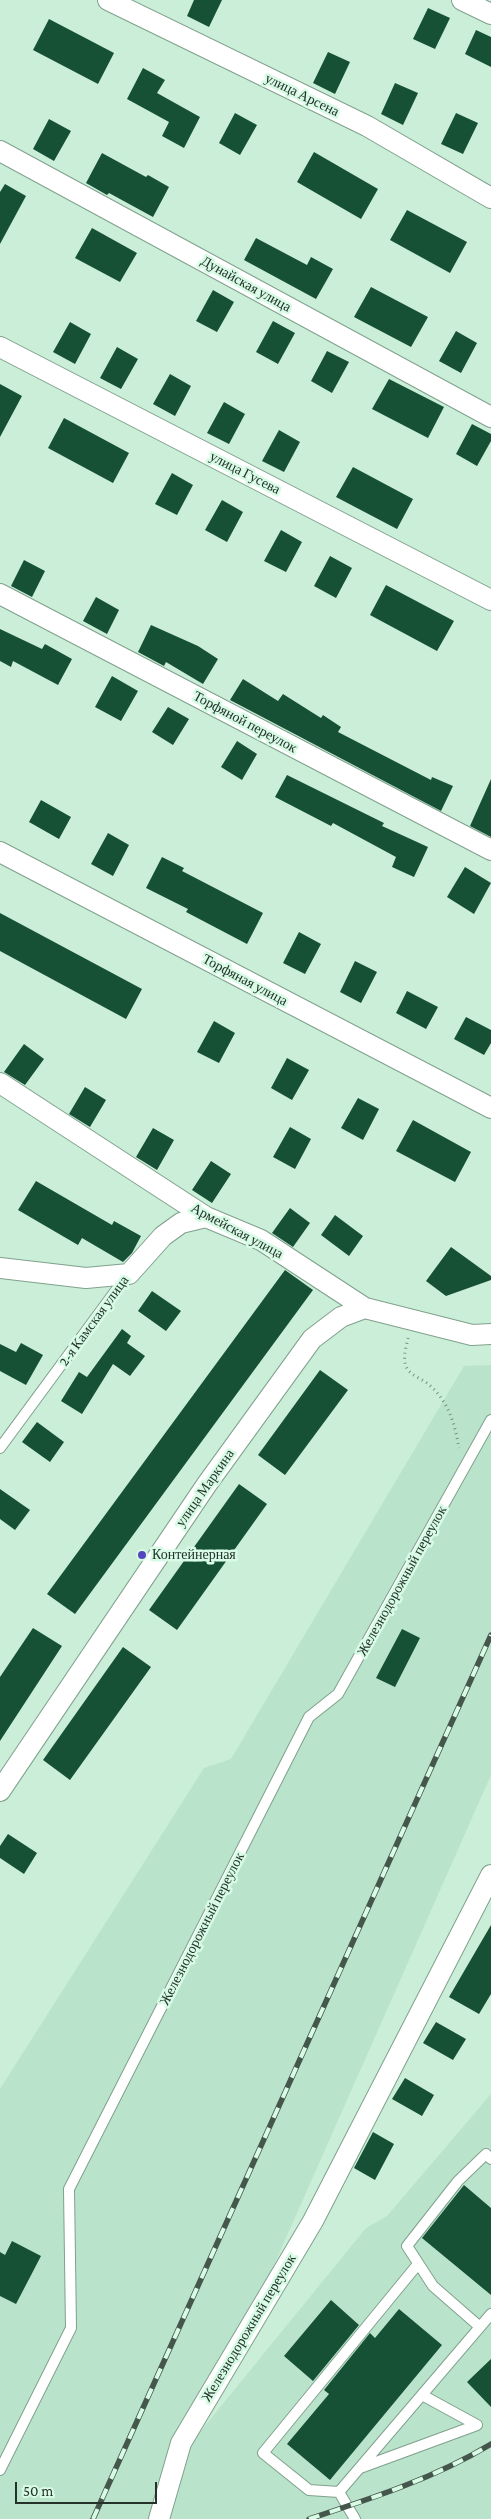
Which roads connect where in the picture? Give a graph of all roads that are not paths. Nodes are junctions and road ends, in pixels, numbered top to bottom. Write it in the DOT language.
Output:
graph roads {
  1 [pos="108,0"];
  2 [pos="462,0"];
  3 [pos="491,14"];
  4 [pos="0,150"];
  5 [pos="491,198"];
  6 [pos="0,347"];
  7 [pos="491,417"];
  8 [pos="0,594"];
  9 [pos="491,600"];
  10 [pos="491,850"];
  11 [pos="0,852"];
  12 [pos="0,1083"];
  13 [pos="491,1108"];
  14 [pos="206,1217"];
  15 [pos="0,1268"];
  16 [pos="128,1274"];
  17 [pos="365,1308"];
  18 [pos="491,1334"];
  19 [pos="491,1420"];
  20 [pos="0,1448"];
  21 [pos="0,1791"];
  22 [pos="491,1875"];
  23 [pos="491,2159"];
  24 [pos="418,2264"];
  25 [pos="491,2314"];
  26 [pos="480,2327"];
  27 [pos="422,2395"];
  28 [pos="359,2469"];
  29 [pos="0,2470"];
  30 [pos="339,2492"];
  31 [pos="159,2519"];
  32 [pos="355,2519"];
  1 -- 5 [label="street, улица Арсена"];
  2 -- 3 [label="street"];
  4 -- 7 [label="street, Дунайская улица"];
  6 -- 9 [label="street, улица Гусева"];
  8 -- 10 [label="street, Торфяной переулок"];
  11 -- 13 [label="street, Торфяная улица"];
  12 -- 14 [label="street, Армейская улица"];
  14 -- 16 [label="street, 2-я Камская улица"];
  14 -- 17 [label="street, Армейская улица"];
  15 -- 16 [label="street"];
  16 -- 20 [label="lane, 2-я Камская улица"];
  17 -- 18 [label="street, Армейская улица"];
  17 -- 21 [label="street, улица Маркина"];
  19 -- 29 [label="lane, Железнодорожный переулок"];
  22 -- 31 [label="street, Железнодорожный переулок"];
  23 -- 24 [label="lane"];
  24 -- 26 [label="lane"];
  24 -- 30 [label="lane"];
  25 -- 26 [label="lane"];
  26 -- 27 [label="lane"];
  27 -- 28 [label="lane"];
  27 -- 28 [label="lane"];
  28 -- 30 [label="lane"];
  30 -- 32 [label="lane"];
}
